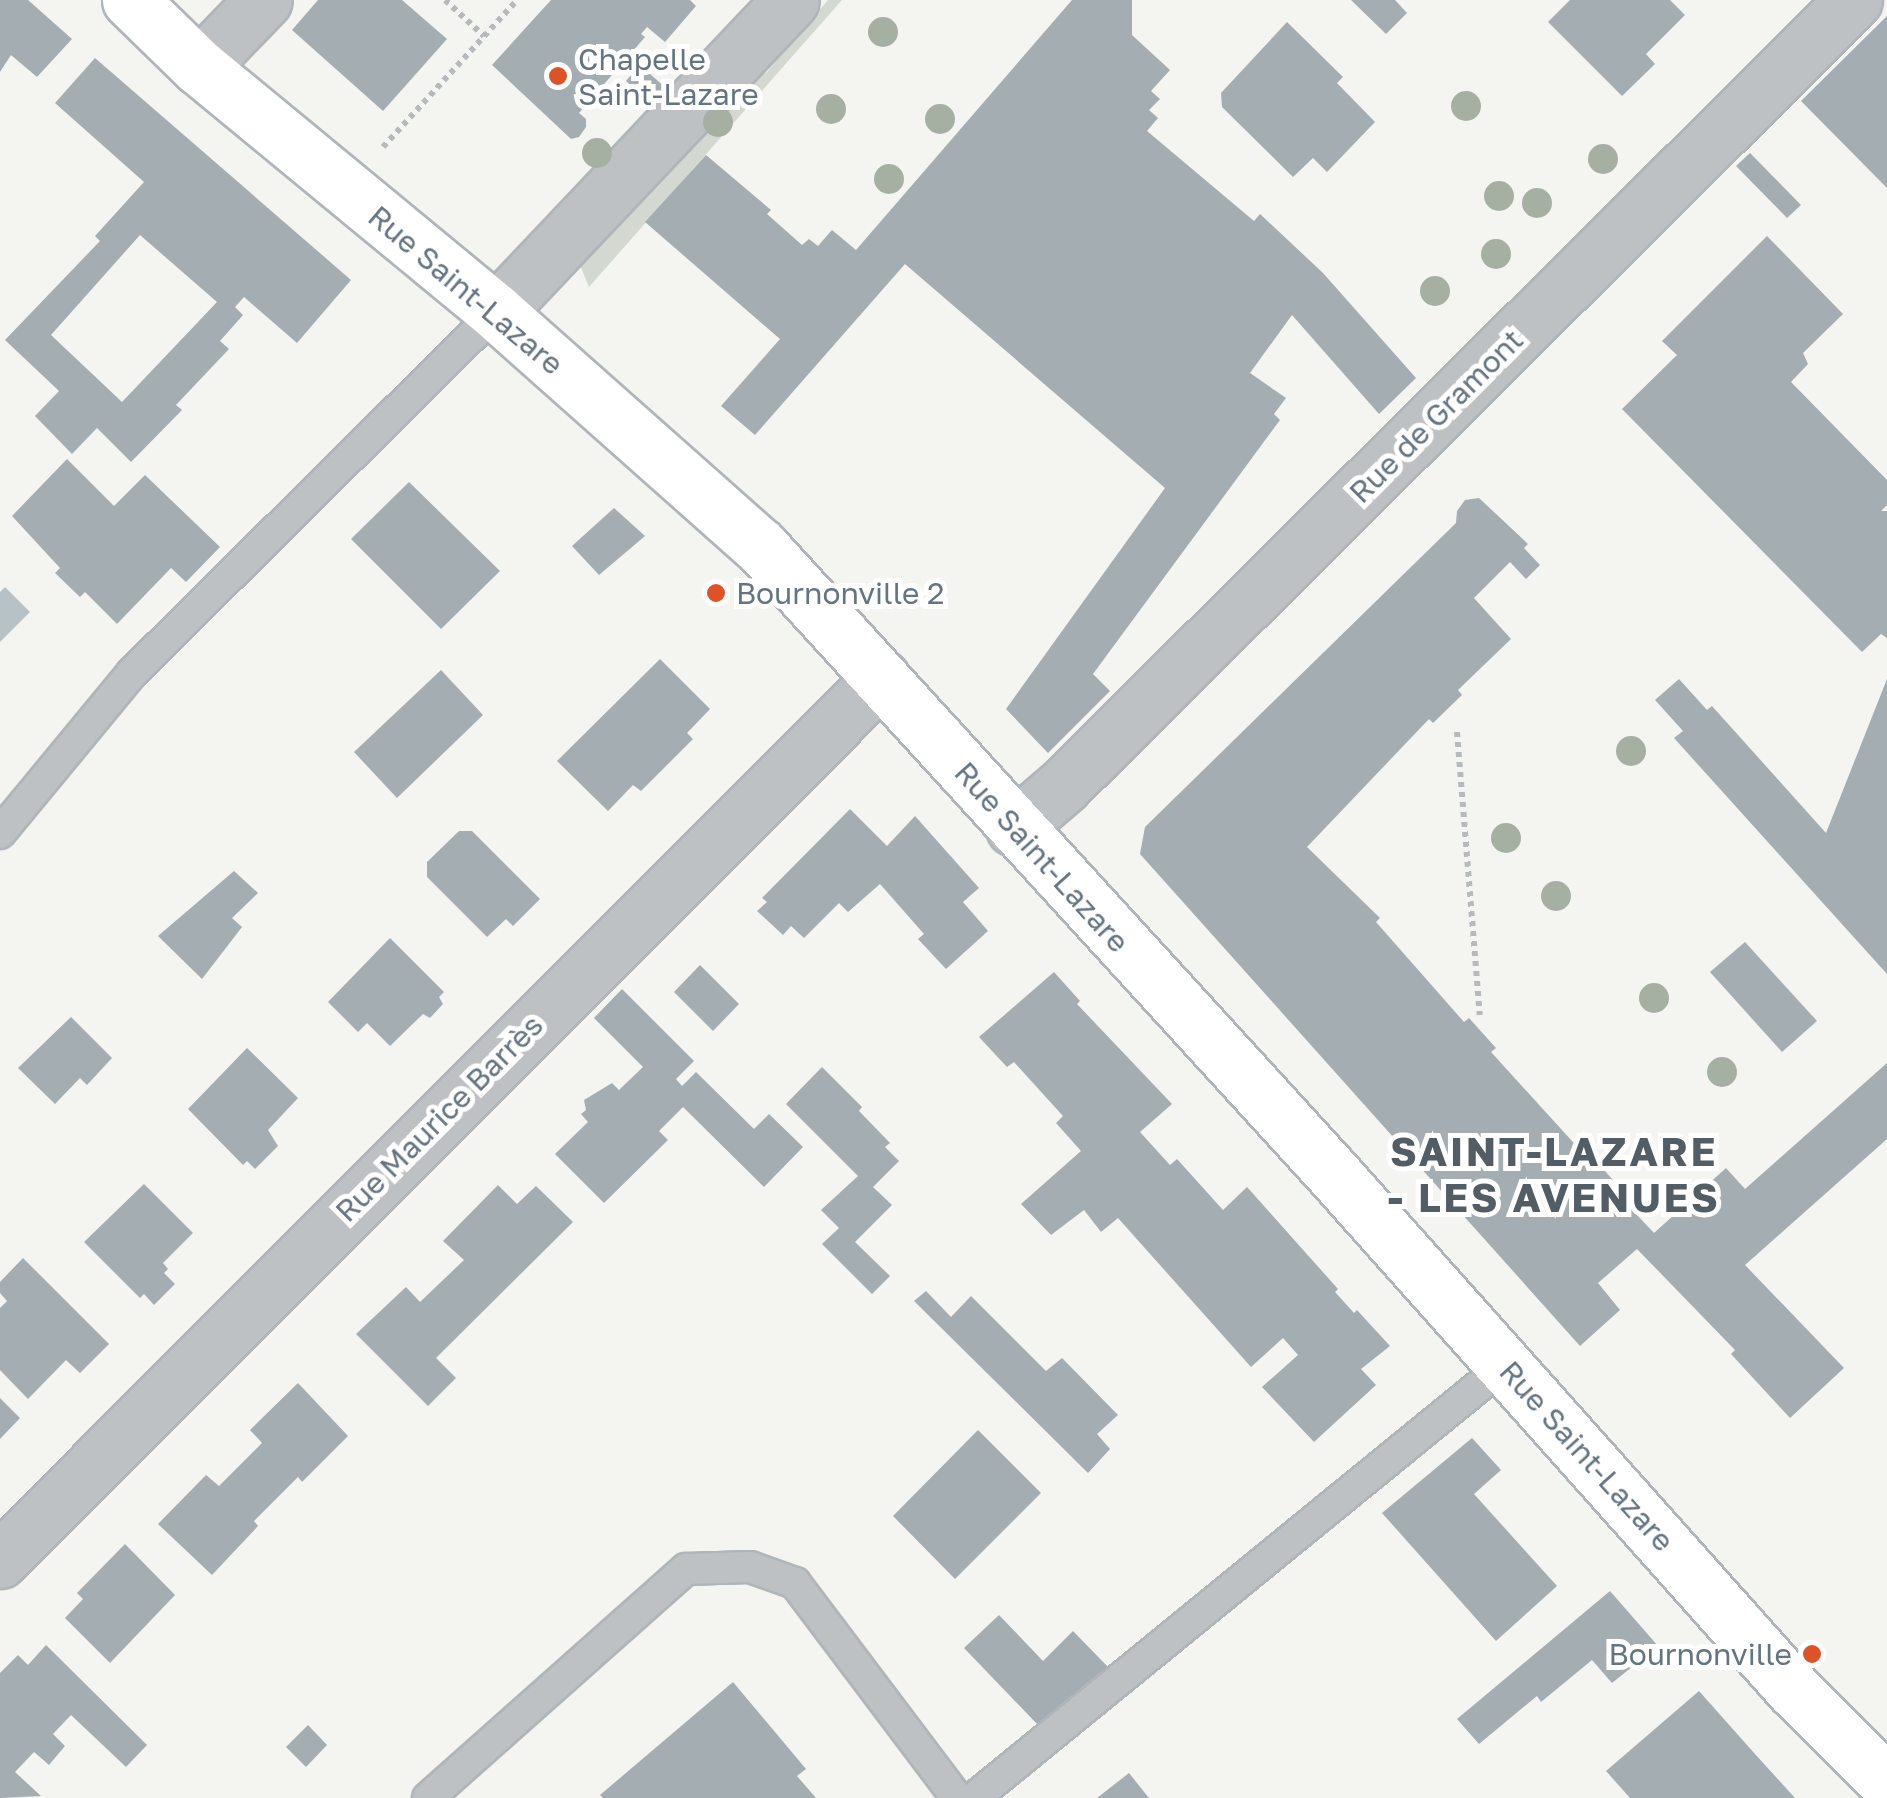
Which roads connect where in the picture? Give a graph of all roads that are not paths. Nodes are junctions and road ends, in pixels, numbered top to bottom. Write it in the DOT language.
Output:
graph roads {
  1 [pos="130,0"];
  2 [pos="264,0"];
  3 [pos="792,0"];
  4 [pos="1854,0"];
  5 [pos="199,67"];
  6 [pos="496,312"];
  7 [pos="880,678"];
  8 [pos="1014,828"];
  9 [pos="0,833"];
  10 [pos="1506,1364"];
  11 [pos="0,1560"];
  12 [pos="1887,1783"];
  13 [pos="428,1798"];
  14 [pos="957,1798"];
  15 [pos="974,1798"];
  1 -- 5 [label="main road, Rue Saint-Lazare"];
  2 -- 5 [label="street"];
  3 -- 6 [label="street"];
  4 -- 8 [label="street, Rue de Gramont"];
  5 -- 6 [label="main road, Rue Saint-Lazare"];
  6 -- 7 [label="main road, Rue Saint-Lazare"];
  6 -- 9 [label="lane"];
  7 -- 8 [label="main road, Rue Saint-Lazare"];
  7 -- 11 [label="street, Rue Maurice Barrès"];
  8 -- 10 [label="main road, Rue Saint-Lazare"];
  10 -- 12 [label="main road, Rue Saint-Lazare"];
  10 -- 15 [label="lane"];
  13 -- 14 [label="lane"];
}
